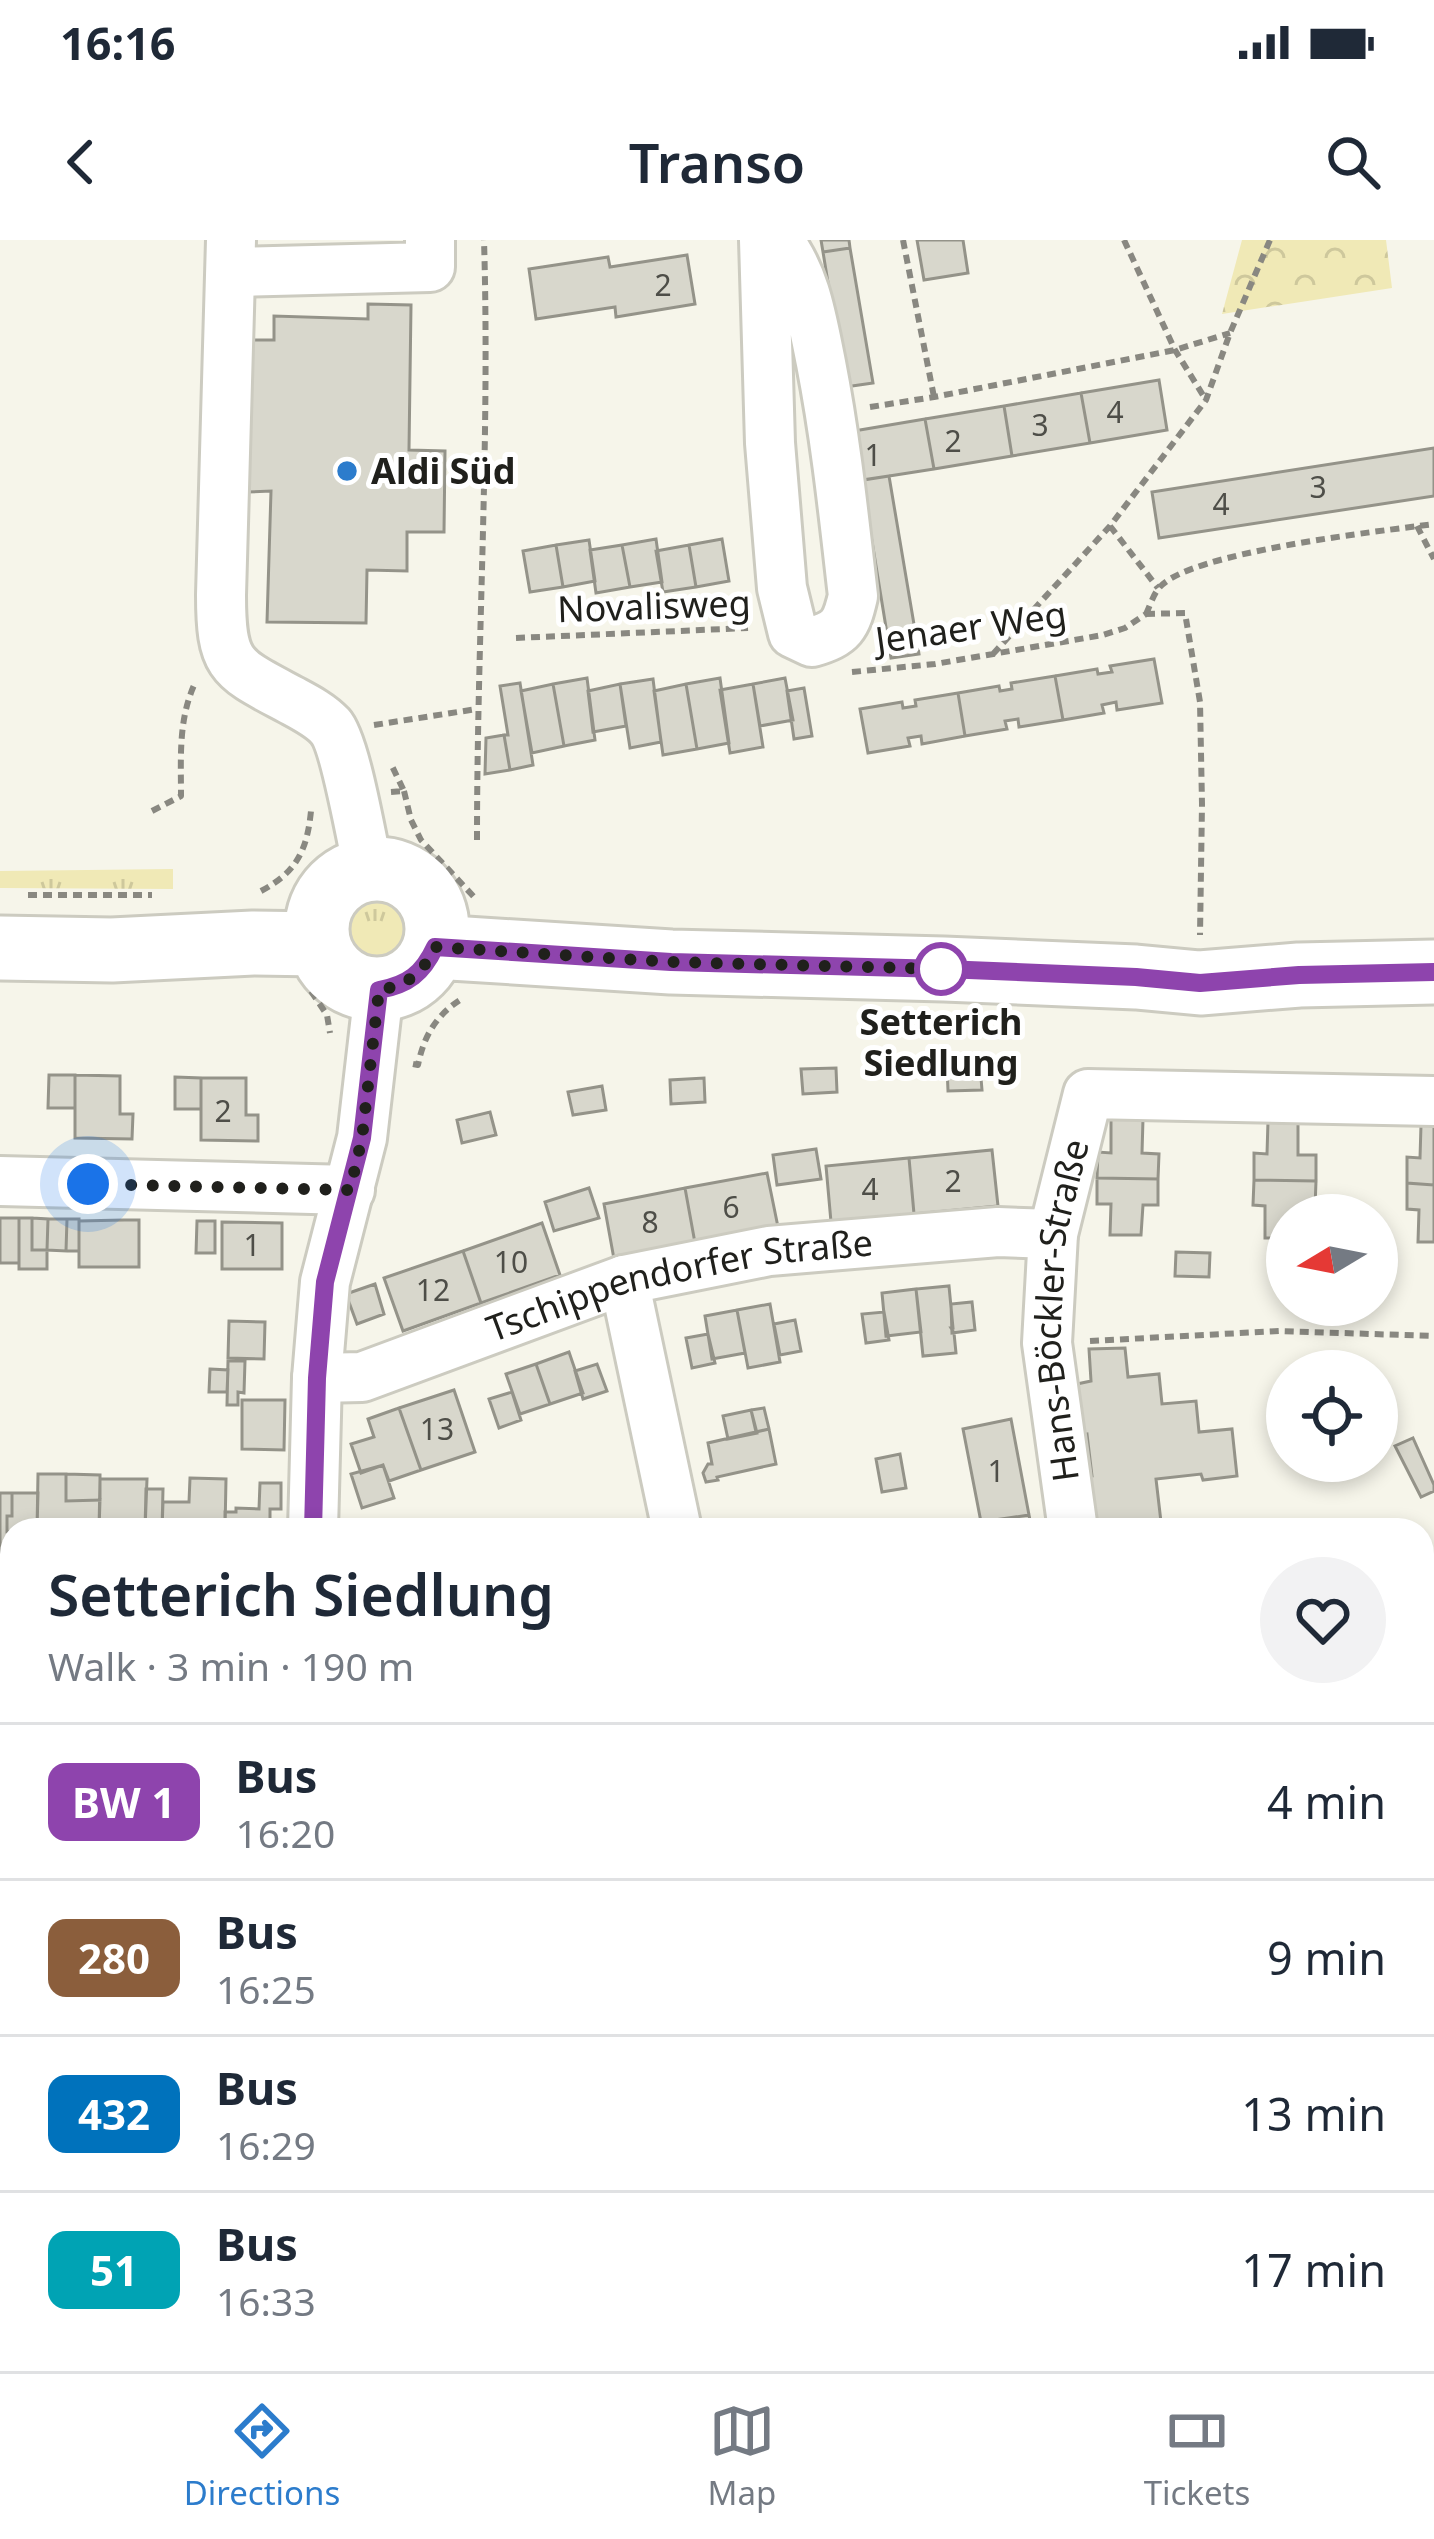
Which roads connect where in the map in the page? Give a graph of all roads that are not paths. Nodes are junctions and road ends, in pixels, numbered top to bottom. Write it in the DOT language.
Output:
graph roads {
  1 [pos="430,240"];
  2 [pos="764,240"];
  3 [pos="778,240"];
  4 [pos="231,256"];
  5 [pos="368,869"];
  6 [pos="11,921"];
  7 [pos="319,944"];
  8 [pos="435,947"];
  9 [pos="1434,972"];
  10 [pos="379,990"];
  11 [pos="1434,1101"];
  12 [pos="0,1181"];
  13 [pos="350,1190"];
  14 [pos="1053,1234"];
  15 [pos="624,1280"];
  16 [pos="317,1378"];
  17 [pos="313,1518"];
  18 [pos="674,1518"];
  19 [pos="1071,1518"];
  1 -- 4 [label="street"];
  2 -- 3 [label="street"];
  4 -- 5 [label="street"];
  5 -- 7 [label="main road"];
  5 -- 8 [label="main road"];
  6 -- 7 [label="main road"];
  7 -- 10 [label="main road"];
  8 -- 9 [label="main road"];
  8 -- 10 [label="main road"];
  10 -- 13 [label="street"];
  11 -- 14 [label="street, Hans-Böckler-Straße"];
  12 -- 13 [label="street"];
  13 -- 16 [label="street"];
  14 -- 15 [label="street, Tschippendorfer Straße"];
  14 -- 19 [label="street, Hans-Böckler-Straße"];
  15 -- 16 [label="street, Tschippendorfer Straße"];
  15 -- 18 [label="street"];
  16 -- 17 [label="street"];
}
